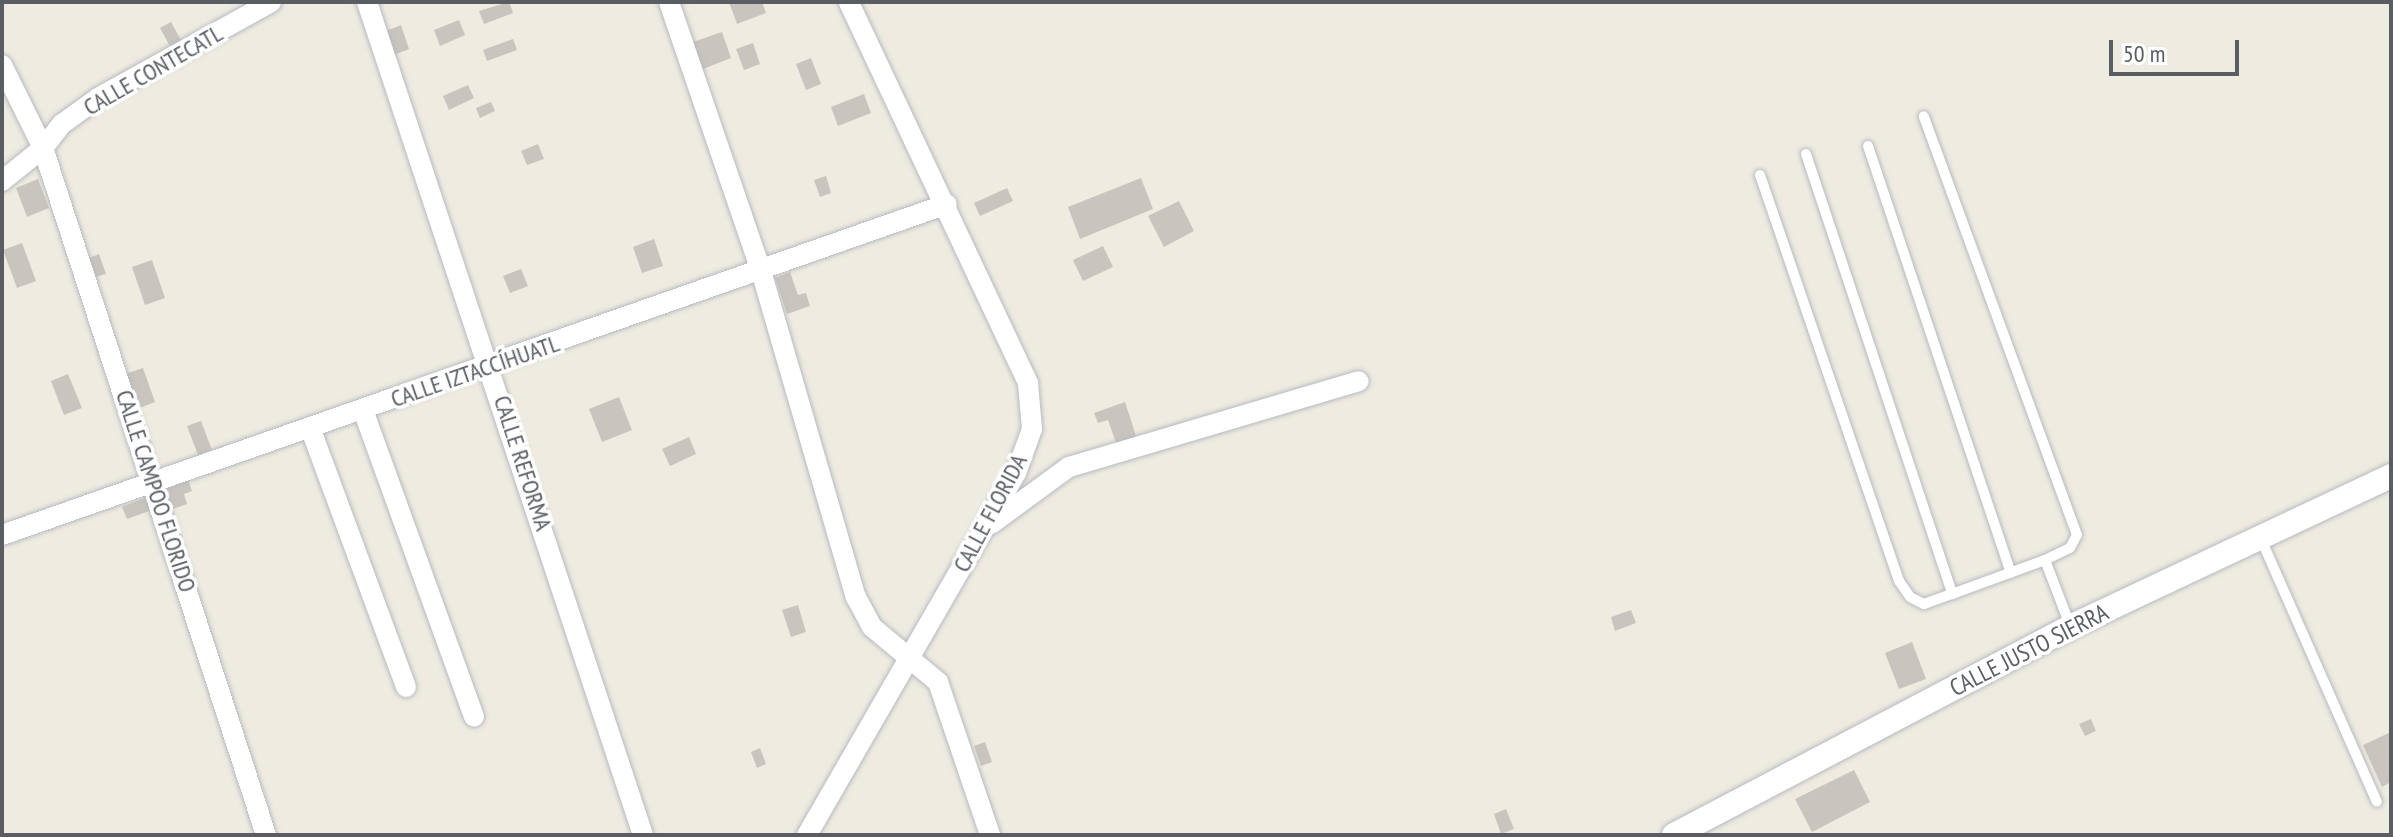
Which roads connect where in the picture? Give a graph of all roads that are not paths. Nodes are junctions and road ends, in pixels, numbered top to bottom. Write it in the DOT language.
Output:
graph roads {
  1 [pos="229,2"];
  2 [pos="271,2"];
  3 [pos="367,2"];
  4 [pos="669,2"];
  5 [pos="849,2"];
  6 [pos="239,21"];
  7 [pos="2,65"];
  8 [pos="1924,116"];
  9 [pos="1868,146"];
  10 [pos="43,148"];
  11 [pos="1806,154"];
  12 [pos="1760,175"];
  13 [pos="2,181"];
  14 [pos="947,204"];
  15 [pos="761,271"];
  16 [pos="491,366"];
  17 [pos="1359,381"];
  18 [pos="363,410"];
  19 [pos="311,430"];
  20 [pos="2391,476"];
  21 [pos="153,480"];
  22 [pos="984,528"];
  23 [pos="2,535"];
  24 [pos="2260,537"];
  25 [pos="2045,560"];
  26 [pos="2011,573"];
  27 [pos="1952,594"];
  28 [pos="2070,627"];
  29 [pos="909,658"];
  30 [pos="406,687"];
  31 [pos="474,717"];
  32 [pos="2377,802"];
  33 [pos="266,835"];
  34 [pos="643,835"];
  35 [pos="807,835"];
  36 [pos="990,835"];
  37 [pos="1674,835"];
  1 -- 6 [label="street"];
  2 -- 6 [label="street, CALLE CONTECATL"];
  3 -- 16 [label="street, CALLE REFORMA"];
  4 -- 15 [label="street"];
  5 -- 14 [label="street, CALLE FLORIDA"];
  6 -- 10 [label="street, CALLE CONTECATL"];
  7 -- 10 [label="street, CALLE CAMPOO FLORIDO"];
  8 -- 25 [label="lane"];
  9 -- 26 [label="lane"];
  10 -- 13 [label="street, CALLE CONTECATL"];
  10 -- 21 [label="street, CALLE CAMPOO FLORIDO"];
  11 -- 27 [label="lane"];
  12 -- 27 [label="lane"];
  14 -- 15 [label="street, CALLE IZTACCÍHUATL"];
  14 -- 22 [label="street, CALLE FLORIDA"];
  15 -- 16 [label="street, CALLE IZTACCÍHUATL"];
  15 -- 29 [label="street"];
  16 -- 18 [label="street, CALLE IZTACCÍHUATL"];
  16 -- 34 [label="street, CALLE REFORMA"];
  17 -- 22 [label="street"];
  18 -- 19 [label="street, CALLE IZTACCÍHUATL"];
  18 -- 31 [label="street"];
  19 -- 21 [label="street, CALLE IZTACCÍHUATL"];
  19 -- 30 [label="street"];
  20 -- 24 [label="street, CALLE JUSTO SIERRA"];
  21 -- 23 [label="street, CALLE IZTACCÍHUATL"];
  21 -- 33 [label="street, CALLE CAMPOO FLORIDO"];
  22 -- 29 [label="street, CALLE FLORIDA"];
  24 -- 28 [label="street, CALLE JUSTO SIERRA"];
  24 -- 32 [label="lane"];
  25 -- 26 [label="lane"];
  25 -- 28 [label="lane"];
  26 -- 27 [label="lane"];
  28 -- 37 [label="street, CALLE JUSTO SIERRA"];
  29 -- 35 [label="street, CALLE FLORIDA"];
  29 -- 36 [label="street"];
}
